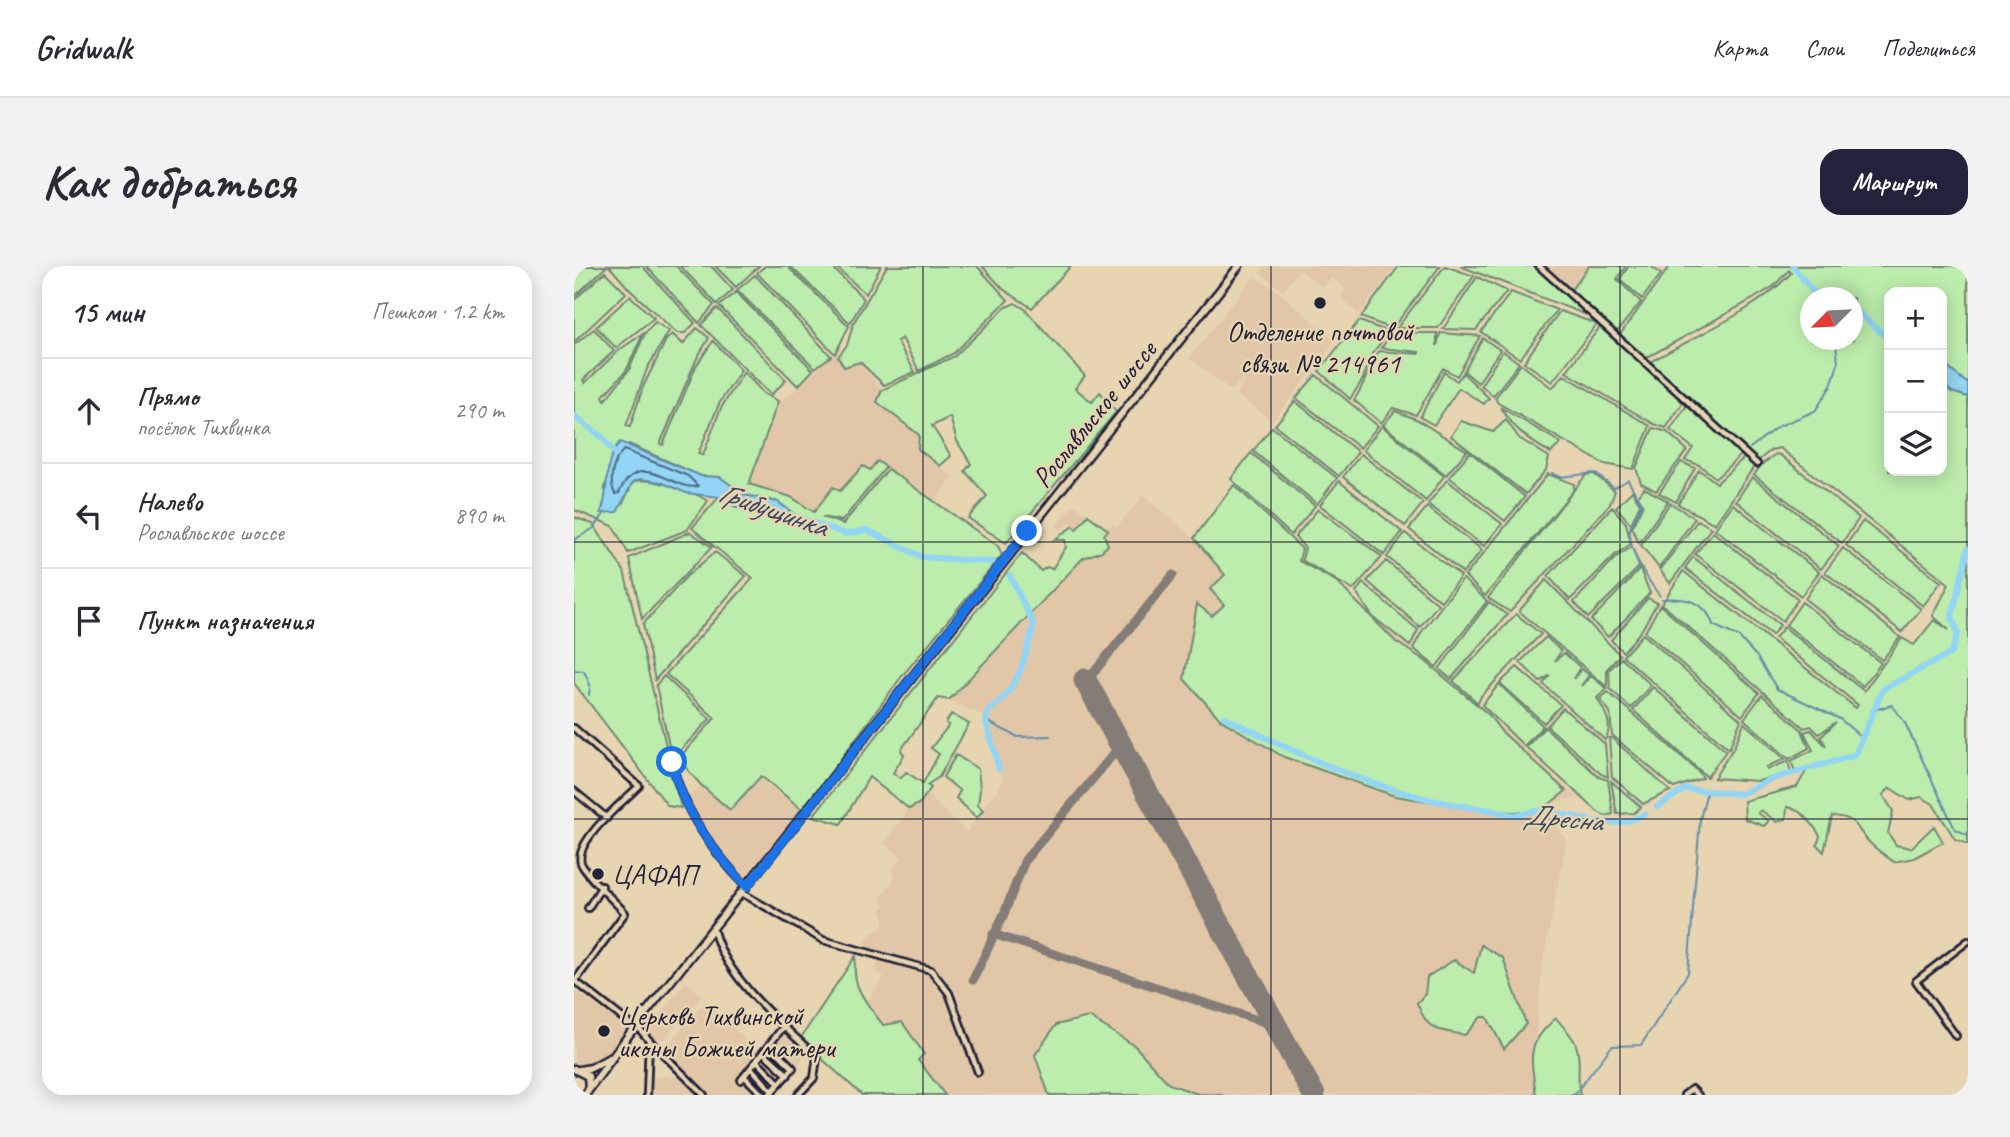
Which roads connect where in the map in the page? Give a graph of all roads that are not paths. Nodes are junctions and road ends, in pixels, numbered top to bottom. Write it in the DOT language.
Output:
graph roads {
  1 [pos="1239,266"];
  2 [pos="1539,266"];
  3 [pos="1757,464"];
  4 [pos="574,728"];
  5 [pos="672,762"];
  6 [pos="574,791"];
  7 [pos="607,818"];
  8 [pos="602,886"];
  9 [pos="745,890"];
  10 [pos="588,908"];
  11 [pos="714,930"];
  12 [pos="1968,941"];
  13 [pos="575,981"];
  14 [pos="635,1026"];
  15 [pos="784,1026"];
  16 [pos="1956,1037"];
  17 [pos="649,1040"];
  18 [pos="769,1045"];
  19 [pos="618,1049"];
  20 [pos="763,1052"];
  21 [pos="757,1061"];
  22 [pos="751,1068"];
  23 [pos="577,1070"];
  24 [pos="978,1072"];
  25 [pos="788,1075"];
  26 [pos="779,1083"];
  27 [pos="771,1093"];
  28 [pos="586,1094"];
  29 [pos="646,1095"];
  30 [pos="704,1095"];
  31 [pos="763,1095"];
  32 [pos="798,1095"];
  33 [pos="1684,1095"];
  34 [pos="1698,1095"];
  1 -- 9 [label="main road, Рославльское шоссе"];
  2 -- 3 [label="street"];
  4 -- 7 [label="street"];
  5 -- 9 [label="street"];
  6 -- 7 [label="street"];
  7 -- 8 [label="street"];
  8 -- 10 [label="street"];
  8 -- 13 [label="street"];
  9 -- 11 [label="main road, Рославльское шоссе"];
  9 -- 24 [label="street"];
  11 -- 14 [label="main road, Рославльское шоссе"];
  11 -- 15 [label="street"];
  12 -- 16 [label="street"];
  13 -- 14 [label="street"];
  14 -- 17 [label="street"];
  14 -- 19 [label="main road, Рославльское шоссе"];
  15 -- 18 [label="street"];
  15 -- 32 [label="street"];
  17 -- 29 [label="street"];
  17 -- 30 [label="street"];
  18 -- 20 [label="street"];
  18 -- 25 [label="street"];
  19 -- 23 [label="main road, Рославльское шоссе"];
  19 -- 28 [label="main road, Рославльское шоссе"];
  20 -- 21 [label="street"];
  20 -- 25 [label="street"];
  21 -- 22 [label="street"];
  21 -- 26 [label="street"];
  22 -- 27 [label="street"];
  22 -- 31 [label="street"];
  23 -- 28 [label="main road"];
  25 -- 26 [label="street"];
  26 -- 27 [label="street"];
  33 -- 34 [label="street"];
}
